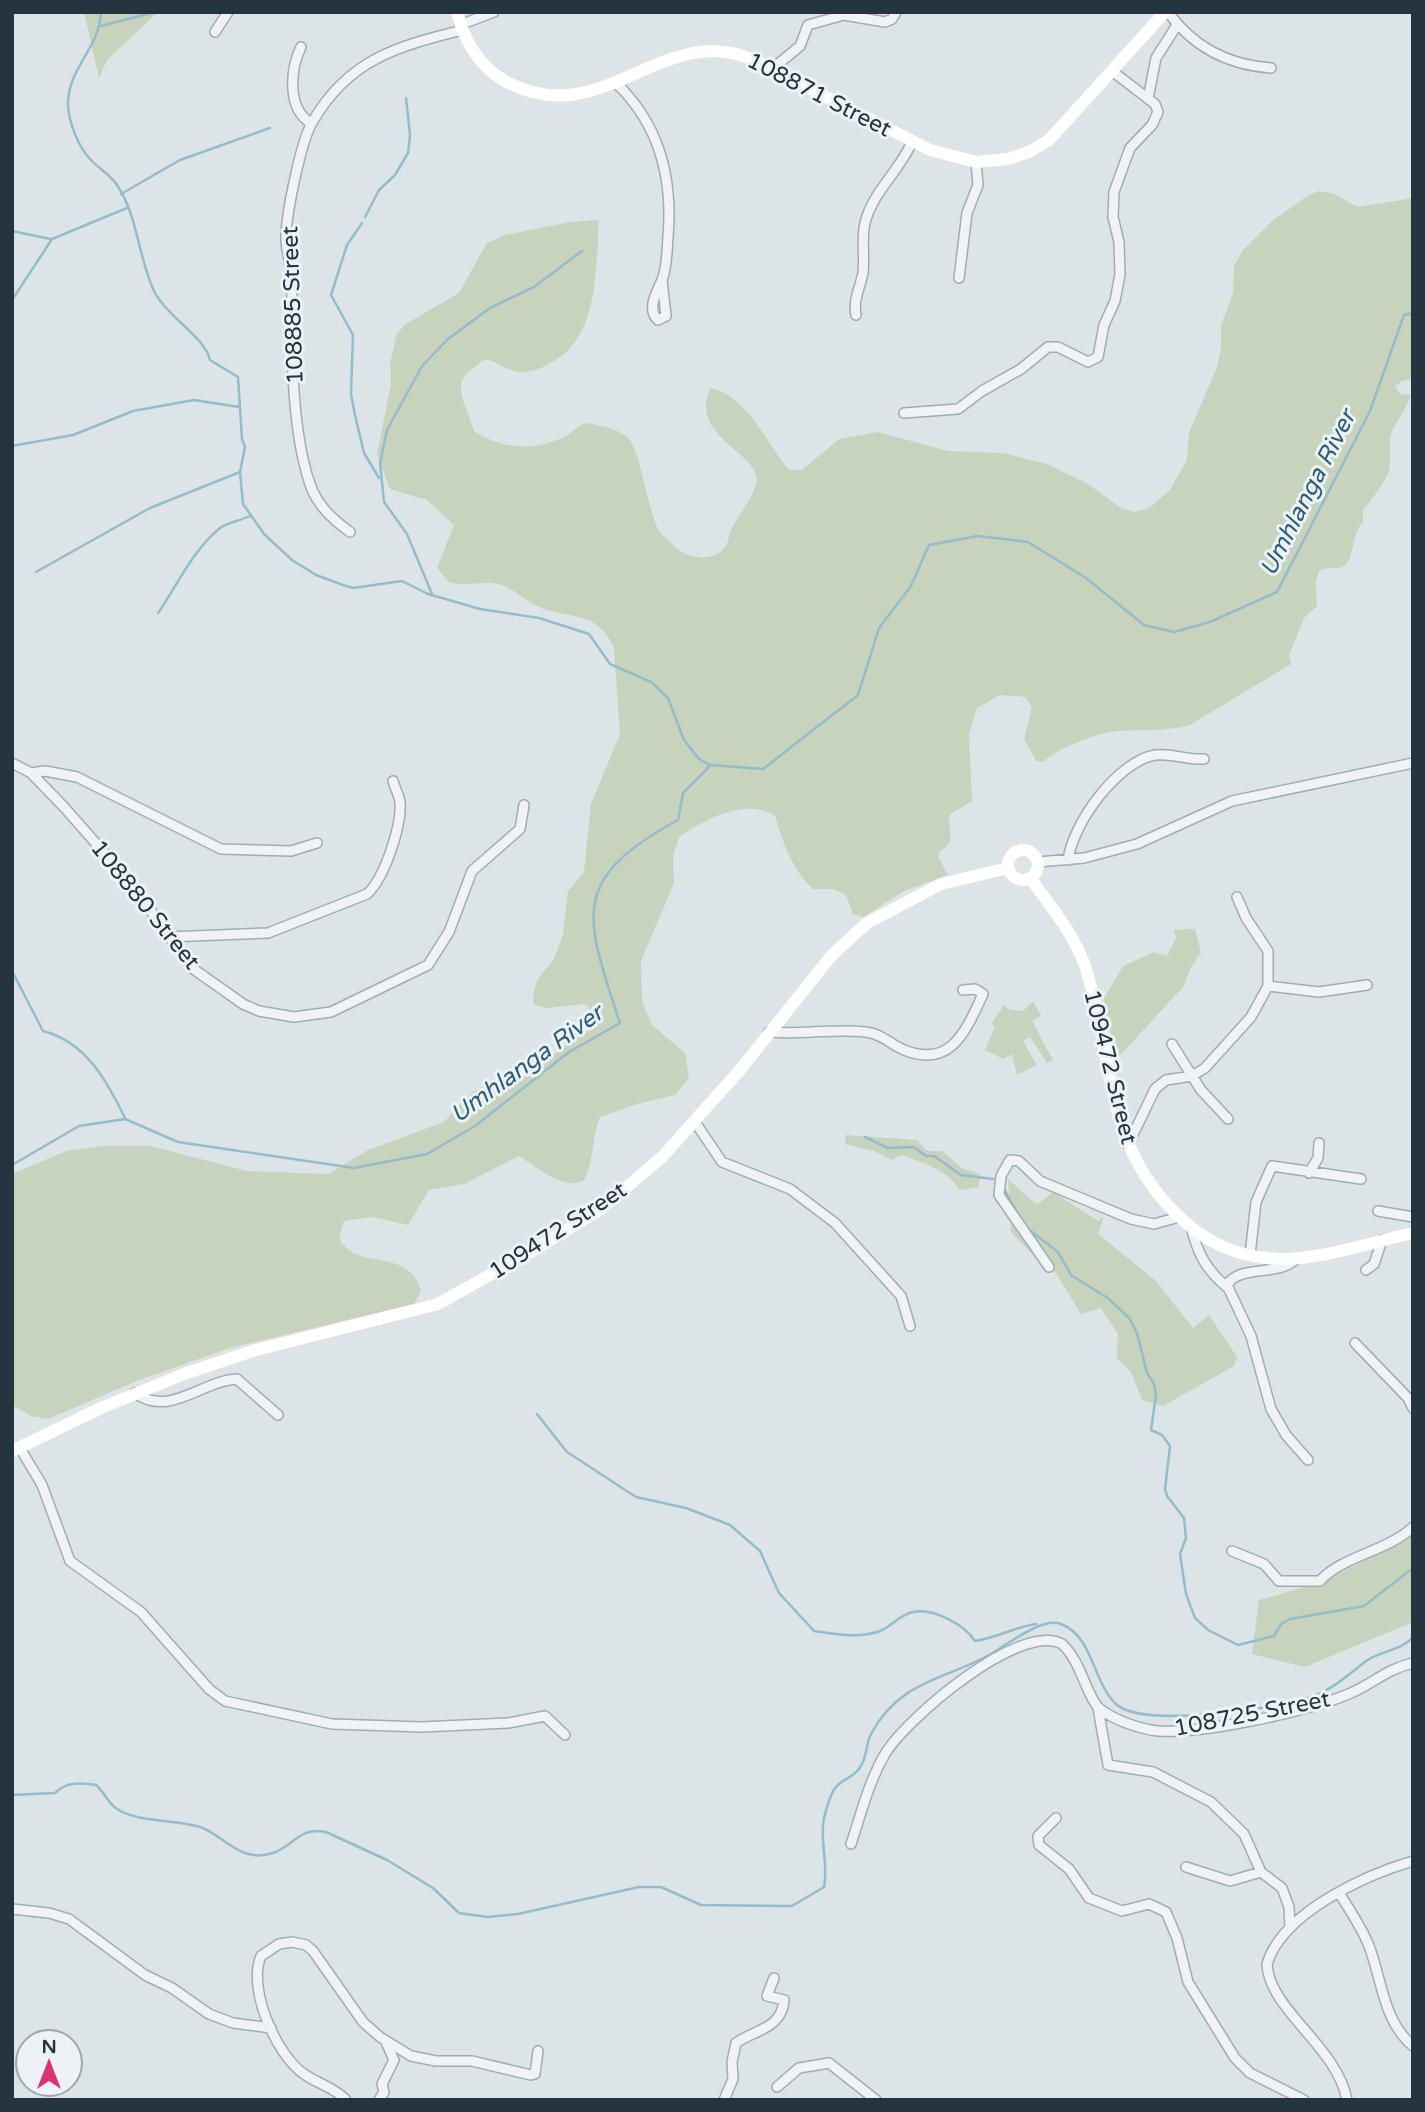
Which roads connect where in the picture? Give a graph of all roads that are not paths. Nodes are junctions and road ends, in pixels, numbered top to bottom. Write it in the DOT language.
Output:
graph roads {
  1 [pos="228,12"];
  2 [pos="494,12"];
  3 [pos="896,12"];
  4 [pos="1166,12"];
  5 [pos="460,22"];
  6 [pos="1177,25"];
  7 [pos="215,32"];
  8 [pos="301,47"];
  9 [pos="1271,68"];
  10 [pos="772,69"];
  11 [pos="1112,71"];
  12 [pos="616,83"];
  13 [pos="1148,99"];
  14 [pos="312,123"];
  15 [pos="912,142"];
  16 [pos="976,162"];
  17 [pos="960,278"];
  18 [pos="662,280"];
  19 [pos="856,315"];
  20 [pos="904,413"];
  21 [pos="350,532"];
  22 [pos="1204,759"];
  23 [pos="12,763"];
  24 [pos="1413,763"];
  25 [pos="31,773"];
  26 [pos="393,782"];
  27 [pos="524,805"];
  28 [pos="317,843"];
  29 [pos="1068,860"];
  30 [pos="1038,862"];
  31 [pos="1008,868"];
  32 [pos="1031,879"];
  33 [pos="1237,897"];
  34 [pos="168,937"];
  35 [pos="1367,985"];
  36 [pos="1268,986"];
  37 [pos="963,990"];
  38 [pos="769,1032"];
  39 [pos="1172,1044"];
  40 [pos="1192,1076"];
  41 [pos="1228,1119"];
  42 [pos="695,1122"];
  43 [pos="1320,1143"];
  44 [pos="1128,1146"];
  45 [pos="1309,1173"];
  46 [pos="1361,1179"];
  47 [pos="1378,1211"];
  48 [pos="1180,1217"];
  49 [pos="1413,1217"];
  50 [pos="1191,1227"];
  51 [pos="1413,1233"];
  52 [pos="1381,1240"];
  53 [pos="1250,1255"];
  54 [pos="1297,1258"];
  55 [pos="1049,1267"];
  56 [pos="1366,1270"];
  57 [pos="1228,1288"];
  58 [pos="910,1326"];
  59 [pos="1355,1343"];
  60 [pos="135,1393"];
  61 [pos="1413,1408"];
  62 [pos="278,1415"];
  63 [pos="16,1450"];
  64 [pos="1308,1460"];
  65 [pos="1413,1527"];
  66 [pos="1231,1551"];
  67 [pos="1413,1663"];
  68 [pos="1098,1708"];
  69 [pos="565,1735"];
  70 [pos="1056,1818"];
  71 [pos="851,1844"];
  72 [pos="1413,1861"];
  73 [pos="1186,1867"];
  74 [pos="1261,1872"];
  75 [pos="1339,1894"];
  76 [pos="12,1909"];
  77 [pos="1290,1928"];
  78 [pos="774,1978"];
  79 [pos="271,2028"];
  80 [pos="385,2040"];
  81 [pos="1413,2046"];
  82 [pos="538,2051"];
  83 [pos="776,2087"];
  84 [pos="346,2100"];
  85 [pos="379,2100"];
  86 [pos="724,2100"];
  87 [pos="876,2100"];
  88 [pos="1304,2100"];
  89 [pos="1347,2100"];
  1 -- 7 [label="street"];
  2 -- 5 [label="street, 108885 Street"];
  3 -- 10 [label="street"];
  4 -- 6 [label="street"];
  4 -- 11 [label="street, 108871 Street"];
  5 -- 12 [label="street, 108871 Street"];
  5 -- 14 [label="street, 108885 Street"];
  6 -- 9 [label="street"];
  6 -- 13 [label="street"];
  8 -- 14 [label="street"];
  10 -- 12 [label="street, 108871 Street"];
  10 -- 15 [label="street, 108871 Street"];
  11 -- 13 [label="street"];
  11 -- 16 [label="street, 108871 Street"];
  12 -- 18 [label="street"];
  13 -- 20 [label="street"];
  14 -- 21 [label="street, 108885 Street"];
  15 -- 16 [label="street, 108871 Street"];
  15 -- 19 [label="street"];
  16 -- 17 [label="street"];
  22 -- 29 [label="street"];
  23 -- 25 [label="street, 108880 Street"];
  24 -- 29 [label="street"];
  25 -- 28 [label="street"];
  25 -- 34 [label="street, 108880 Street"];
  26 -- 34 [label="street"];
  27 -- 34 [label="street, 108880 Street"];
  29 -- 30 [label="street"];
  30 -- 31 [label="street"];
  30 -- 32 [label="street"];
  31 -- 32 [label="street"];
  31 -- 38 [label="street, 109472 Street"];
  32 -- 44 [label="street, 109472 Street"];
  33 -- 36 [label="street"];
  35 -- 36 [label="street"];
  36 -- 40 [label="street"];
  37 -- 38 [label="street"];
  38 -- 42 [label="street, 109472 Street"];
  39 -- 40 [label="street"];
  40 -- 41 [label="street"];
  40 -- 44 [label="street"];
  42 -- 58 [label="street"];
  42 -- 60 [label="street, 109472 Street"];
  43 -- 45 [label="street"];
  44 -- 48 [label="street, 109472 Street"];
  45 -- 46 [label="street"];
  45 -- 53 [label="street"];
  47 -- 49 [label="street"];
  48 -- 50 [label="street, 109472 Street"];
  48 -- 55 [label="street"];
  50 -- 53 [label="street, 109472 Street"];
  50 -- 57 [label="street"];
  51 -- 52 [label="street, 109472 Street"];
  52 -- 54 [label="street, 109472 Street"];
  52 -- 56 [label="street"];
  53 -- 54 [label="street, 109472 Street"];
  54 -- 57 [label="street"];
  57 -- 64 [label="street"];
  59 -- 61 [label="street"];
  60 -- 62 [label="street"];
  60 -- 63 [label="street, 109472 Street"];
  63 -- 69 [label="street"];
  65 -- 66 [label="street"];
  67 -- 68 [label="street, 108725 Street"];
  68 -- 71 [label="street"];
  68 -- 74 [label="street"];
  70 -- 88 [label="street"];
  72 -- 75 [label="street"];
  73 -- 74 [label="street"];
  74 -- 77 [label="street"];
  75 -- 77 [label="street"];
  75 -- 81 [label="street"];
  76 -- 79 [label="street"];
  77 -- 89 [label="street"];
  78 -- 86 [label="street"];
  79 -- 80 [label="street"];
  79 -- 84 [label="street"];
  80 -- 82 [label="street"];
  80 -- 85 [label="street"];
  83 -- 87 [label="street"];
}
